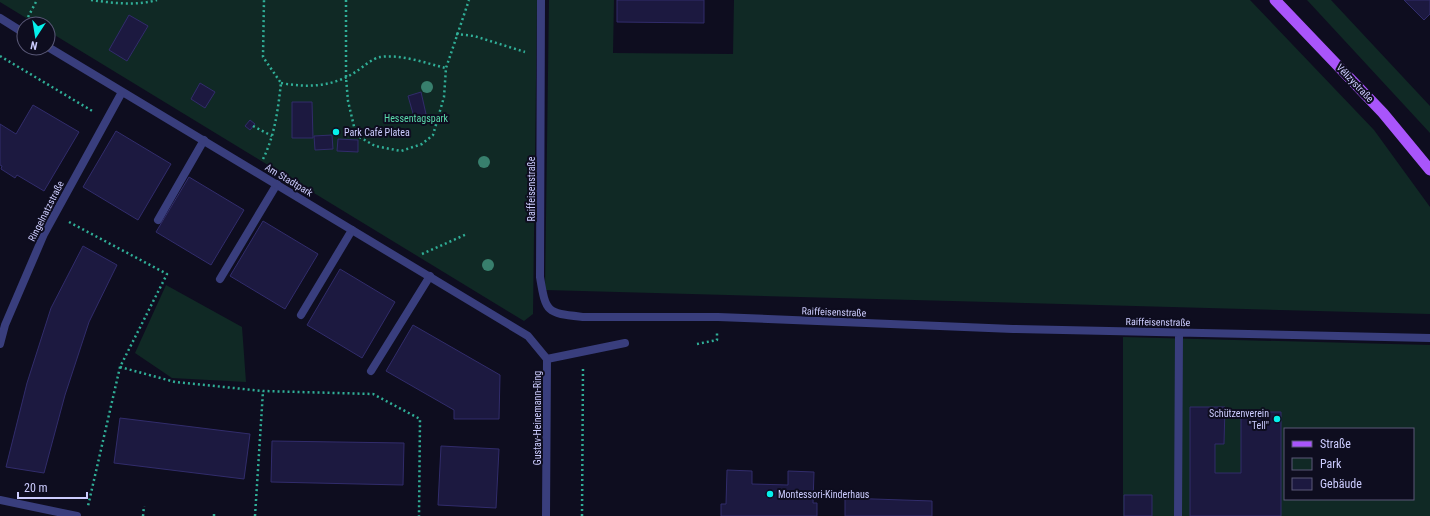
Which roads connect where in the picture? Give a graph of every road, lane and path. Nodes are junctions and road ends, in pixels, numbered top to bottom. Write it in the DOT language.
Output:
graph roads {
  1 [pos="91,0"];
  2 [pos="157,0"];
  3 [pos="264,0"];
  4 [pos="346,0"];
  5 [pos="469,0"];
  6 [pos="542,0"];
  7 [pos="1275,0"];
  8 [pos="0,18"];
  9 [pos="16,28"];
  10 [pos="456,34"];
  11 [pos="56,52"];
  12 [pos="0,56"];
  13 [pos="541,57"];
  14 [pos="446,68"];
  15 [pos="346,78"];
  16 [pos="281,83"];
  17 [pos="122,92"];
  18 [pos="106,120"];
  19 [pos="252,126"];
  20 [pos="272,136"];
  21 [pos="204,140"];
  22 [pos="1430,170"];
  23 [pos="256,172"];
  24 [pos="277,184"];
  25 [pos="54,214"];
  26 [pos="158,220"];
  27 [pos="352,230"];
  28 [pos="467,234"];
  29 [pos="411,264"];
  30 [pos="430,276"];
  31 [pos="220,279"];
  32 [pos="301,315"];
  33 [pos="520,330"];
  34 [pos="1179,333"];
  35 [pos="1430,338"];
  36 [pos="717,340"];
  37 [pos="625,343"];
  38 [pos="0,344"];
  39 [pos="697,344"];
  40 [pos="583,352"];
  41 [pos="547,359"];
  42 [pos="120,367"];
  43 [pos="371,370"];
  44 [pos="263,392"];
  45 [pos="90,497"];
  46 [pos="0,500"];
  47 [pos="144,506"];
  48 [pos="77,516"];
  49 [pos="142,516"];
  50 [pos="255,516"];
  51 [pos="419,516"];
  52 [pos="546,516"];
  53 [pos="582,516"];
  54 [pos="1178,516"];
  1 -- 2 [label="path"];
  3 -- 16 [label="path"];
  4 -- 15 [label="path"];
  5 -- 10 [label="path"];
  6 -- 13 [label="street, Raiffeisenstraße"];
  7 -- 22 [label="main road, Vélizystraße"];
  8 -- 9 [label="street"];
  10 -- 13 [label="path"];
  10 -- 14 [label="path"];
  11 -- 17 [label="street, Am Stadtpark"];
  12 -- 18 [label="path"];
  13 -- 34 [label="street, Raiffeisenstraße"];
  14 -- 15 [label="path"];
  14 -- 15 [label="path"];
  15 -- 16 [label="path"];
  16 -- 20 [label="path"];
  17 -- 18 [label="street, Ringelnatzstraße"];
  17 -- 21 [label="street, Am Stadtpark"];
  18 -- 25 [label="street, Ringelnatzstraße"];
  19 -- 20 [label="path"];
  20 -- 23 [label="path"];
  21 -- 23 [label="street, Am Stadtpark"];
  21 -- 26 [label="street"];
  23 -- 24 [label="street, Am Stadtpark"];
  24 -- 27 [label="street, Am Stadtpark"];
  24 -- 31 [label="street"];
  25 -- 38 [label="street, Ringelnatzstraße"];
  25 -- 42 [label="path"];
  27 -- 29 [label="street, Am Stadtpark"];
  27 -- 32 [label="street"];
  28 -- 29 [label="path"];
  29 -- 30 [label="street, Am Stadtpark"];
  30 -- 33 [label="street, Am Stadtpark"];
  30 -- 43 [label="street"];
  33 -- 41 [label="street, Gustav-Heinemann-Ring"];
  34 -- 35 [label="street, Raiffeisenstraße"];
  34 -- 54 [label="street"];
  36 -- 39 [label="path"];
  37 -- 40 [label="street"];
  40 -- 41 [label="street"];
  40 -- 53 [label="path"];
  41 -- 52 [label="street, Gustav-Heinemann-Ring"];
  42 -- 44 [label="path"];
  42 -- 45 [label="path"];
  44 -- 50 [label="path"];
  44 -- 51 [label="path"];
  46 -- 48 [label="street"];
  47 -- 49 [label="path"];
}
